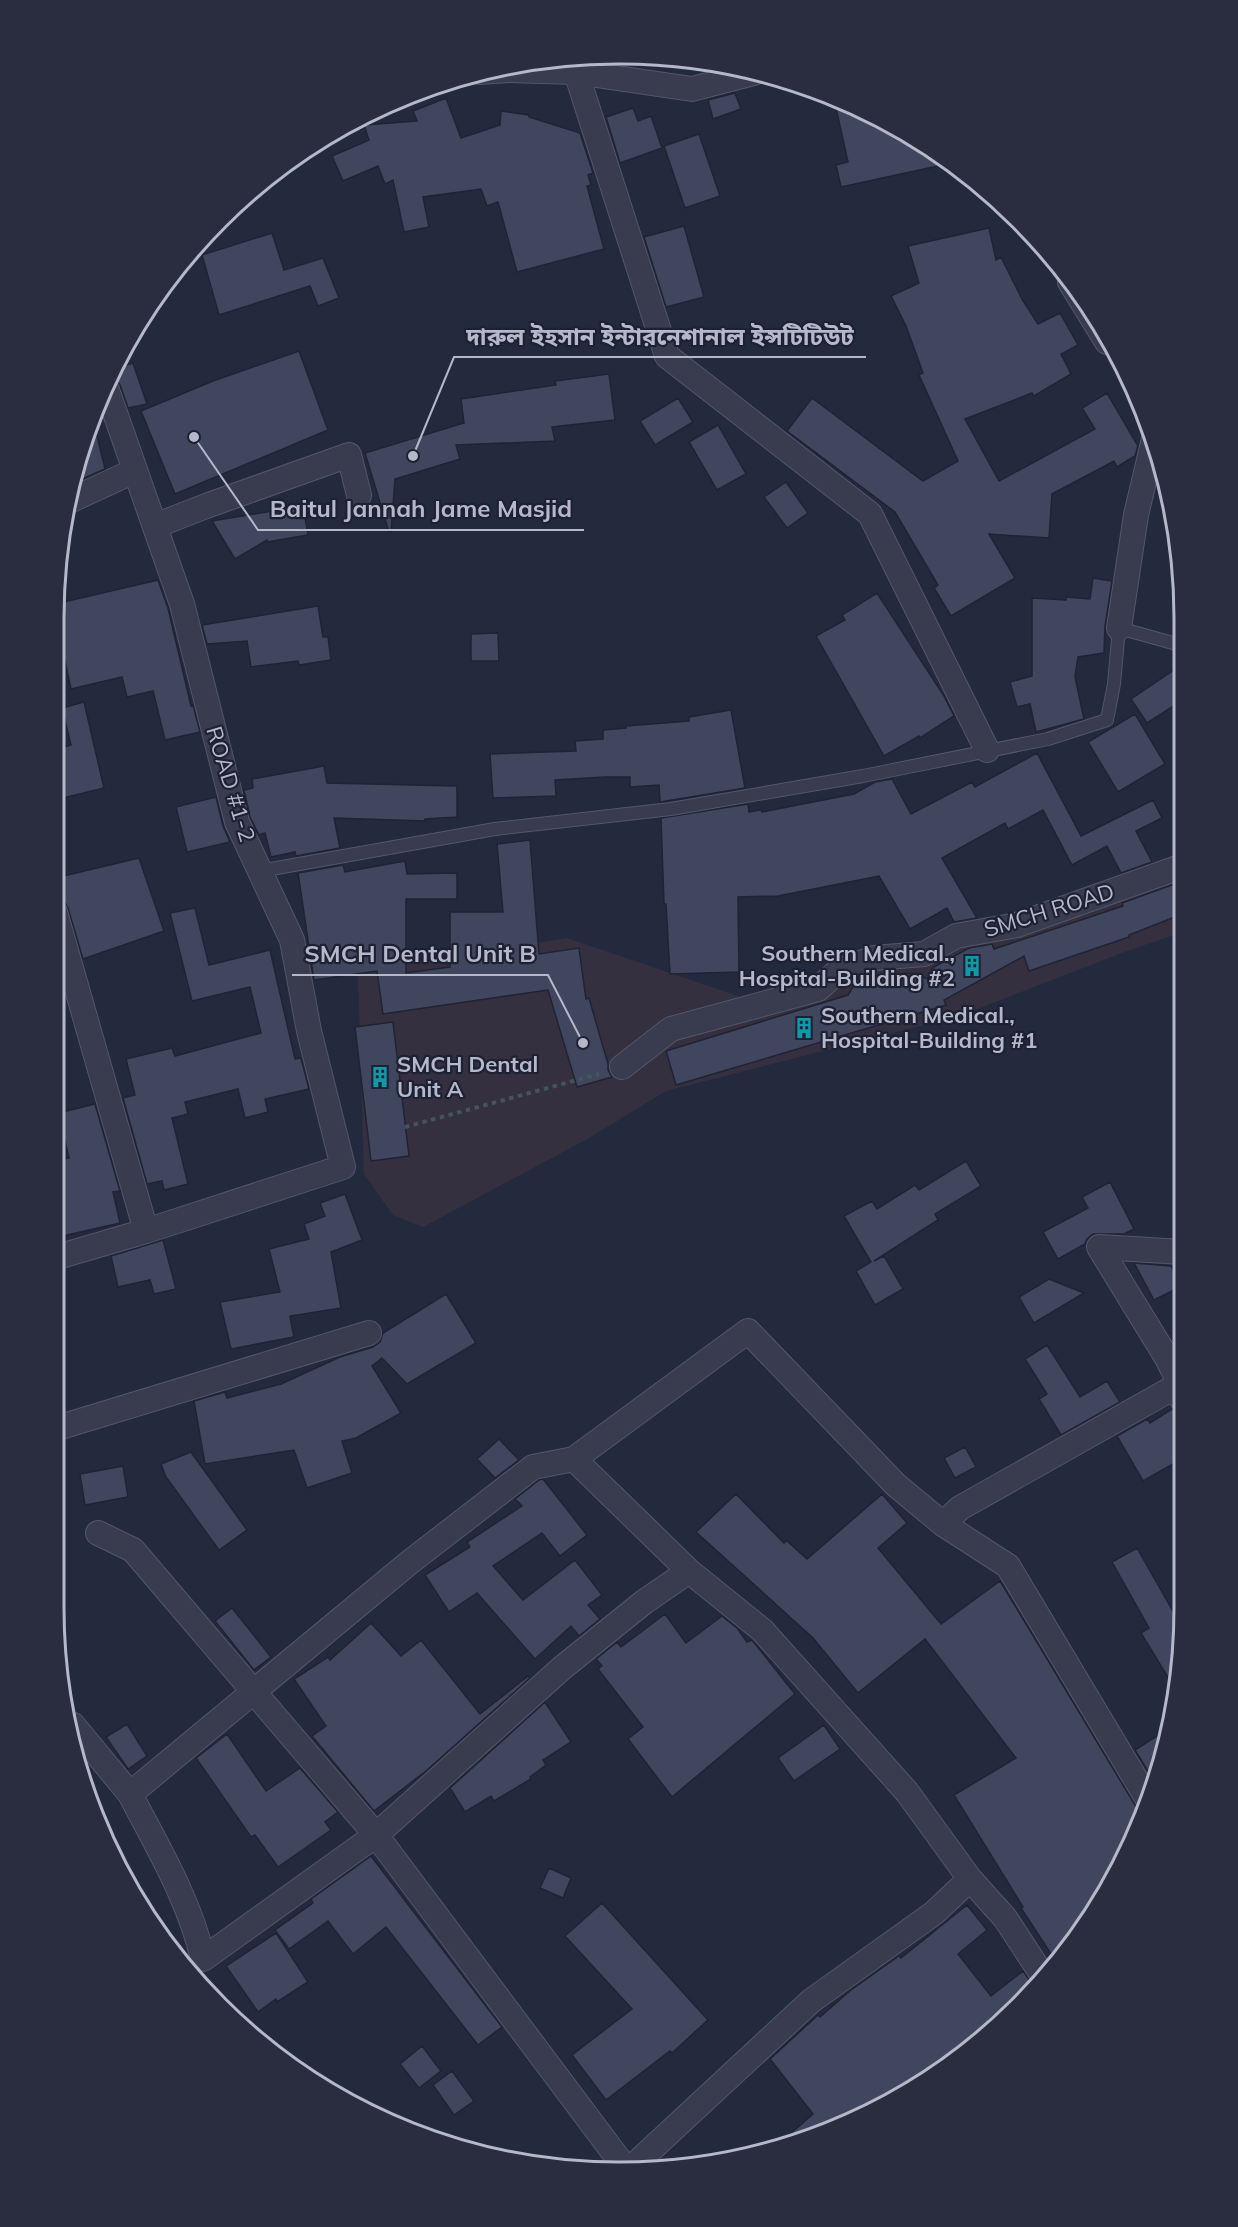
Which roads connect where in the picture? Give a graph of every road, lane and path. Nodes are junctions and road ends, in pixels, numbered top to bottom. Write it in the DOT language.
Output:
graph roads {
  1 [pos="536,71"];
  2 [pos="576,72"];
  3 [pos="737,77"];
  4 [pos="111,399"];
  5 [pos="1150,458"];
  6 [pos="134,471"];
  7 [pos="359,495"];
  8 [pos="78,497"];
  9 [pos="155,526"];
  10 [pos="1119,628"];
  11 [pos="1174,643"];
  12 [pos="987,750"];
  13 [pos="1174,869"];
  14 [pos="260,870"];
  15 [pos="64,944"];
  16 [pos="622,1067"];
  17 [pos="405,1127"];
  18 [pos="146,1231"];
  19 [pos="1174,1252"];
  20 [pos="64,1255"];
  21 [pos="369,1333"];
  22 [pos="1174,1376"];
  23 [pos="1174,1397"];
  24 [pos="64,1426"];
  25 [pos="573,1459"];
  26 [pos="943,1524"];
  27 [pos="98,1533"];
  28 [pos="689,1571"];
  29 [pos="254,1691"];
  30 [pos="78,1732"];
  31 [pos="1142,1790"];
  32 [pos="130,1794"];
  33 [pos="376,1835"];
  34 [pos="970,1879"];
  35 [pos="1039,1970"];
  36 [pos="638,2161"];
  37 [pos="621,2162"];
  1 -- 2 [label="street"];
  2 -- 3 [label="street"];
  2 -- 12 [label="street"];
  4 -- 6 [label="street, ROAD #1-2"];
  5 -- 10 [label="street"];
  6 -- 8 [label="street"];
  6 -- 9 [label="street, ROAD #1-2"];
  7 -- 9 [label="street"];
  9 -- 14 [label="street, ROAD #1-2"];
  10 -- 11 [label="lane"];
  10 -- 12 [label="lane"];
  12 -- 14 [label="lane"];
  13 -- 16 [label="street, SMCH ROAD"];
  14 -- 18 [label="street, ROAD #1-2"];
  15 -- 18 [label="street"];
  16 -- 17 [label="path"];
  18 -- 20 [label="street"];
  19 -- 22 [label="street"];
  21 -- 24 [label="street"];
  23 -- 26 [label="street"];
  25 -- 26 [label="street"];
  25 -- 28 [label="street"];
  25 -- 29 [label="street"];
  26 -- 31 [label="street"];
  27 -- 29 [label="street"];
  28 -- 33 [label="street"];
  28 -- 34 [label="street"];
  29 -- 32 [label="street"];
  29 -- 33 [label="street"];
  30 -- 32 [label="street"];
  32 -- 33 [label="street"];
  33 -- 37 [label="street"];
  34 -- 35 [label="street"];
  34 -- 36 [label="street"];
}
